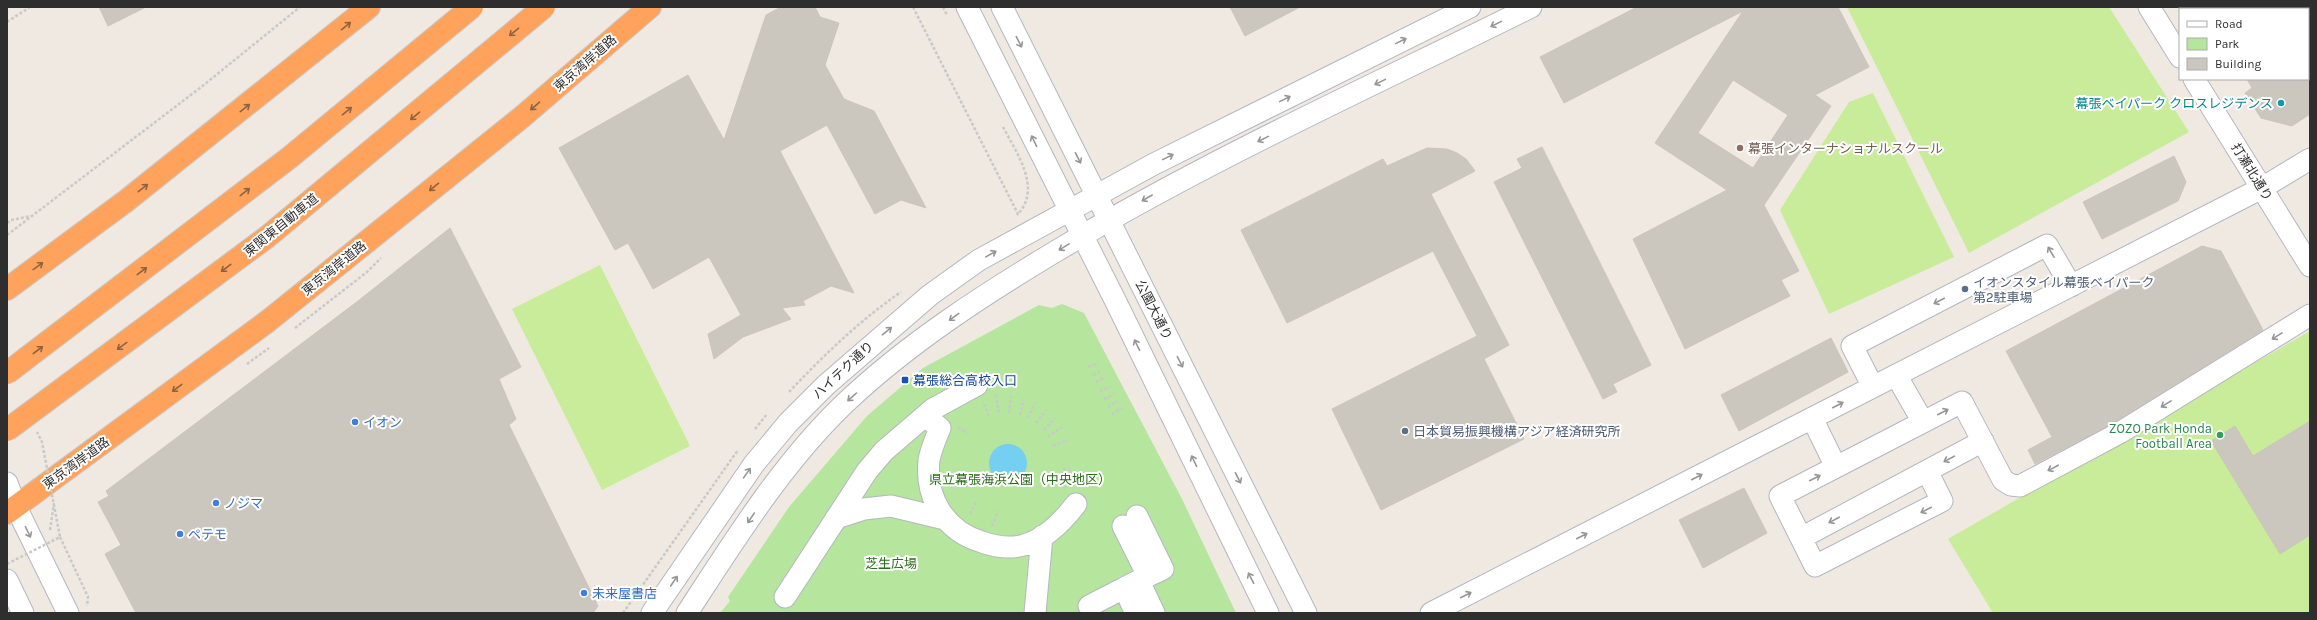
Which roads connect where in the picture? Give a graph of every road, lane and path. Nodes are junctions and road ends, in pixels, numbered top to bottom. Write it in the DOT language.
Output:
graph roads {
  1 [pos="30,7"];
  2 [pos="300,7"];
  3 [pos="369,7"];
  4 [pos="472,7"];
  5 [pos="544,7"];
  6 [pos="650,7"];
  7 [pos="913,7"];
  8 [pos="967,7"];
  9 [pos="1002,7"];
  10 [pos="1470,7"];
  11 [pos="1531,7"];
  12 [pos="2149,7"];
  13 [pos="7,22"];
  14 [pos="2179,55"];
  15 [pos="2195,80"];
  16 [pos="1000,121"];
  17 [pos="2310,160"];
  18 [pos="2310,169"];
  19 [pos="2262,188"];
  20 [pos="1097,196"];
  21 [pos="1068,211"];
  22 [pos="1018,214"];
  23 [pos="33,216"];
  24 [pos="1013,218"];
  25 [pos="1109,220"];
  26 [pos="7,223"];
  27 [pos="7,235"];
  28 [pos="1081,236"];
  29 [pos="2310,266"];
  30 [pos="2071,286"];
  31 [pos="7,289"];
  32 [pos="904,290"];
  33 [pos="2310,315"];
  34 [pos="1098,363"];
  35 [pos="1088,367"];
  36 [pos="1102,370"];
  37 [pos="7,373"];
  38 [pos="1093,375"];
  39 [pos="1896,375"];
  40 [pos="1105,377"];
  41 [pos="1096,382"];
  42 [pos="1110,386"];
  43 [pos="1873,387"];
  44 [pos="1100,391"];
  45 [pos="979,392"];
  46 [pos="786,394"];
  47 [pos="1114,394"];
  48 [pos="996,395"];
  49 [pos="1011,396"];
  50 [pos="1024,399"];
  51 [pos="1104,399"];
  52 [pos="1118,401"];
  53 [pos="1035,403"];
  54 [pos="1108,407"];
  55 [pos="1122,408"];
  56 [pos="1046,410"];
  57 [pos="771,411"];
  58 [pos="1009,413"];
  59 [pos="999,414"];
  60 [pos="1112,414"];
  61 [pos="1020,415"];
  62 [pos="926,416"];
  63 [pos="989,417"];
  64 [pos="1028,418"];
  65 [pos="1055,418"];
  66 [pos="1812,418"];
  67 [pos="1924,422"];
  68 [pos="1036,423"];
  69 [pos="1062,427"];
  70 [pos="36,428"];
  71 [pos="7,430"];
  72 [pos="1044,430"];
  73 [pos="751,434"];
  74 [pos="1048,437"];
  75 [pos="1068,440"];
  76 [pos="1983,441"];
  77 [pos="741,446"];
  78 [pos="1053,446"];
  79 [pos="1836,467"];
  80 [pos="1063,469"];
  81 [pos="1072,470"];
  82 [pos="1927,471"];
  83 [pos="1063,477"];
  84 [pos="1070,479"];
  85 [pos="7,483"];
  86 [pos="1060,485"];
  87 [pos="1072,496"];
  88 [pos="11,510"];
  89 [pos="836,518"];
  90 [pos="945,519"];
  91 [pos="1130,521"];
  92 [pos="1042,536"];
  93 [pos="60,537"];
  94 [pos="1801,538"];
  95 [pos="7,564"];
  96 [pos="7,580"];
  97 [pos="1137,582"];
  98 [pos="785,597"];
  99 [pos="1089,606"];
  100 [pos="78,612"];
  101 [pos="23,613"];
  102 [pos="624,613"];
  103 [pos="652,613"];
  104 [pos="687,613"];
  105 [pos="1036,613"];
  106 [pos="1136,613"];
  107 [pos="1154,613"];
  108 [pos="1268,613"];
  109 [pos="1306,613"];
  110 [pos="1431,613"];
  1 -- 13 [label="path"];
  2 -- 23 [label="path"];
  31 -- 3 [label="highway, one-way"];
  37 -- 4 [label="highway, one-way, bridge"];
  5 -- 71 [label="highway, 東関東自動車道, one-way, bridge"];
  6 -- 88 [label="highway, 東京湾岸道路, one-way"];
  7 -- 22 [label="path"];
  21 -- 8 [label="street, one-way"];
  9 -- 20 [label="street, 公園大通り, one-way"];
  20 -- 10 [label="street, ハイテク通り, one-way"];
  11 -- 25 [label="street, ハイテク通り, one-way"];
  12 -- 14 [label="street"];
  15 -- 19 [label="street, 打瀬北通り"];
  16 -- 22 [label="path"];
  17 -- 19 [label="street"];
  18 -- 19 [label="street"];
  19 -- 29 [label="street, 打瀬北通り"];
  19 -- 30 [label="street"];
  20 -- 21 [label="street, ハイテク通り"];
  20 -- 25 [label="street, 公園大通り"];
  21 -- 28 [label="street"];
  103 -- 21 [label="street, ハイテク通り, one-way"];
  22 -- 24 [label="path"];
  23 -- 26 [label="path"];
  23 -- 27 [label="path"];
  25 -- 28 [label="street, ハイテク通り"];
  25 -- 109 [label="street, 公園大通り, one-way"];
  28 -- 104 [label="street, ハイテク通り, one-way"];
  108 -- 28 [label="street, one-way"];
  30 -- 39 [label="street"];
  30 -- 43 [label="street, one-way"];
  32 -- 46 [label="path"];
  33 -- 76 [label="street, one-way"];
  34 -- 35 [label="path"];
  36 -- 38 [label="path"];
  39 -- 43 [label="street"];
  39 -- 67 [label="street"];
  40 -- 41 [label="path"];
  42 -- 44 [label="path"];
  66 -- 43 [label="street, one-way"];
  45 -- 62 [label="street"];
  45 -- 63 [label="path"];
  47 -- 51 [label="path"];
  48 -- 59 [label="path"];
  49 -- 58 [label="path"];
  50 -- 61 [label="path"];
  52 -- 54 [label="path"];
  53 -- 64 [label="path"];
  55 -- 60 [label="path"];
  56 -- 68 [label="path"];
  57 -- 73 [label="path"];
  62 -- 89 [label="street"];
  62 -- 90 [label="street"];
  65 -- 72 [label="path"];
  66 -- 79 [label="street"];
  110 -- 66 [label="street, one-way"];
  67 -- 76 [label="street, one-way"];
  67 -- 79 [label="street"];
  69 -- 74 [label="path"];
  70 -- 93 [label="path, bridge"];
  75 -- 78 [label="path"];
  76 -- 82 [label="street, one-way"];
  77 -- 102 [label="path"];
  94 -- 79 [label="street, one-way"];
  80 -- 81 [label="path"];
  82 -- 94 [label="street, one-way"];
  82 -- 94 [label="street, one-way"];
  83 -- 84 [label="path"];
  85 -- 88 [label="street"];
  86 -- 87 [label="path"];
  87 -- 92 [label="street"];
  88 -- 100 [label="street, one-way"];
  89 -- 90 [label="street"];
  89 -- 98 [label="street"];
  90 -- 92 [label="street"];
  91 -- 97 [label="street"];
  92 -- 105 [label="street"];
  93 -- 95 [label="path, bridge"];
  93 -- 100 [label="path"];
  96 -- 101 [label="street"];
  97 -- 99 [label="street"];
  97 -- 106 [label="street"];
  97 -- 107 [label="street"];
}
